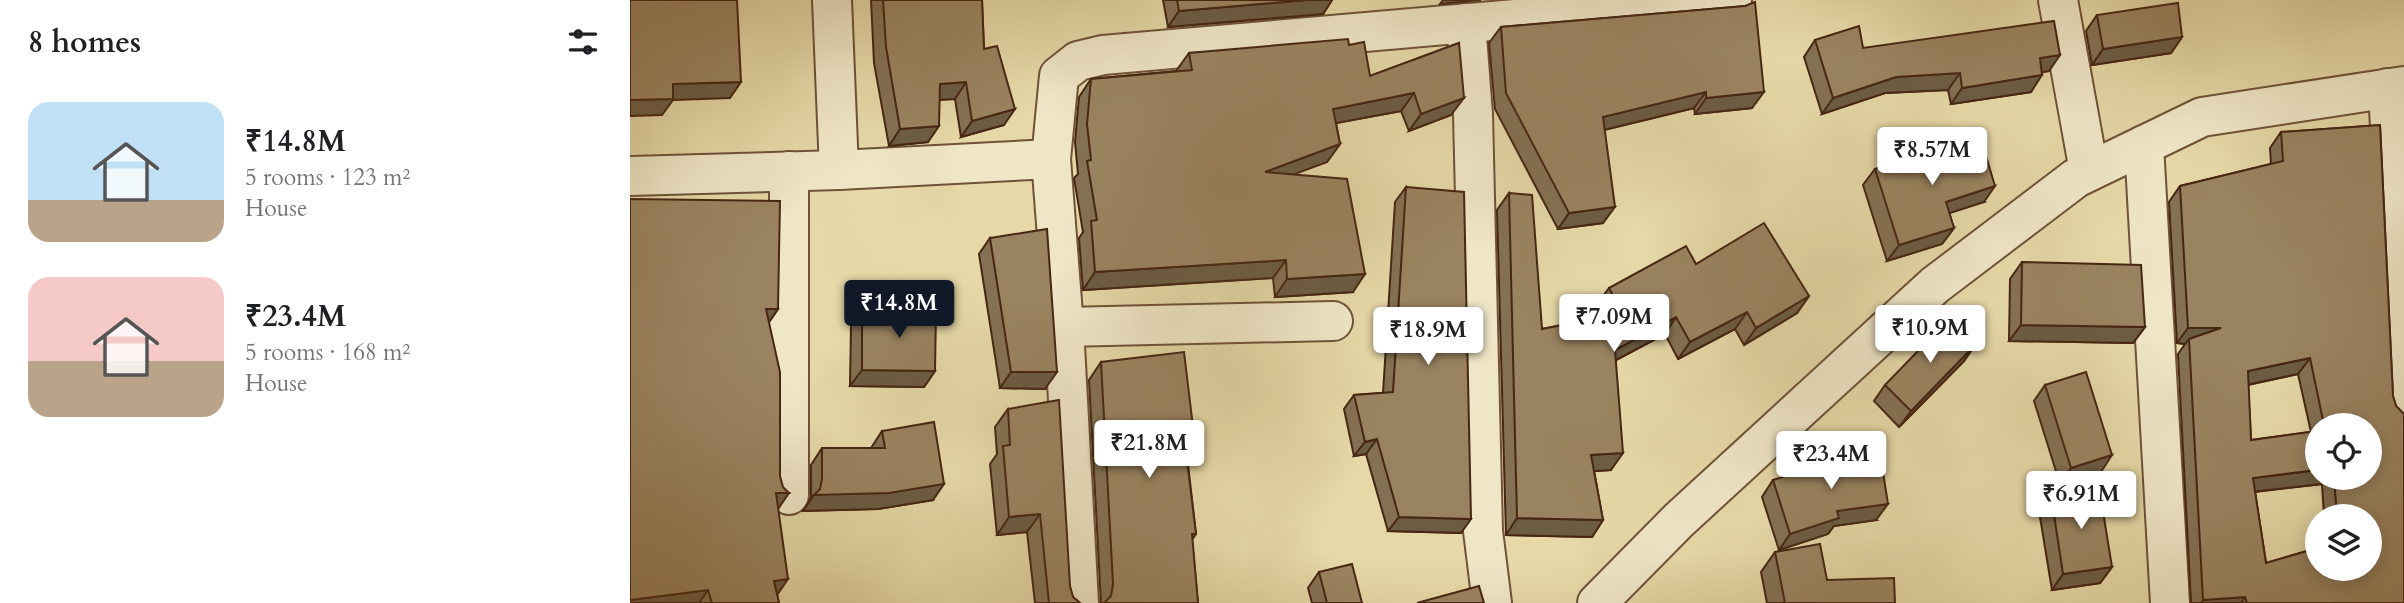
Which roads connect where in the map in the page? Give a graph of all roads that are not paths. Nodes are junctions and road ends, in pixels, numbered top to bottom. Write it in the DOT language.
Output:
graph roads {
  1 [pos="832,0"];
  2 [pos="1732,0"];
  3 [pos="2058,0"];
  4 [pos="1466,23"];
  5 [pos="2396,87"];
  6 [pos="2144,145"];
  7 [pos="1051,159"];
  8 [pos="839,170"];
  9 [pos="789,171"];
  10 [pos="2089,171"];
  11 [pos="630,176"];
  12 [pos="1333,321"];
  13 [pos="1064,327"];
  14 [pos="2404,411"];
  15 [pos="789,495"];
  16 [pos="1079,603"];
  17 [pos="1492,603"];
  18 [pos="1597,603"];
  19 [pos="2170,603"];
  1 -- 8 [label="street"];
  2 -- 4 [label="street"];
  3 -- 10 [label="street"];
  4 -- 7 [label="street"];
  4 -- 17 [label="street"];
  5 -- 6 [label="street"];
  5 -- 14 [label="street"];
  6 -- 10 [label="street"];
  6 -- 19 [label="street"];
  7 -- 8 [label="street"];
  7 -- 13 [label="street"];
  8 -- 9 [label="street"];
  9 -- 11 [label="street"];
  9 -- 15 [label="street"];
  10 -- 18 [label="street"];
  12 -- 13 [label="street"];
  13 -- 16 [label="street"];
}
